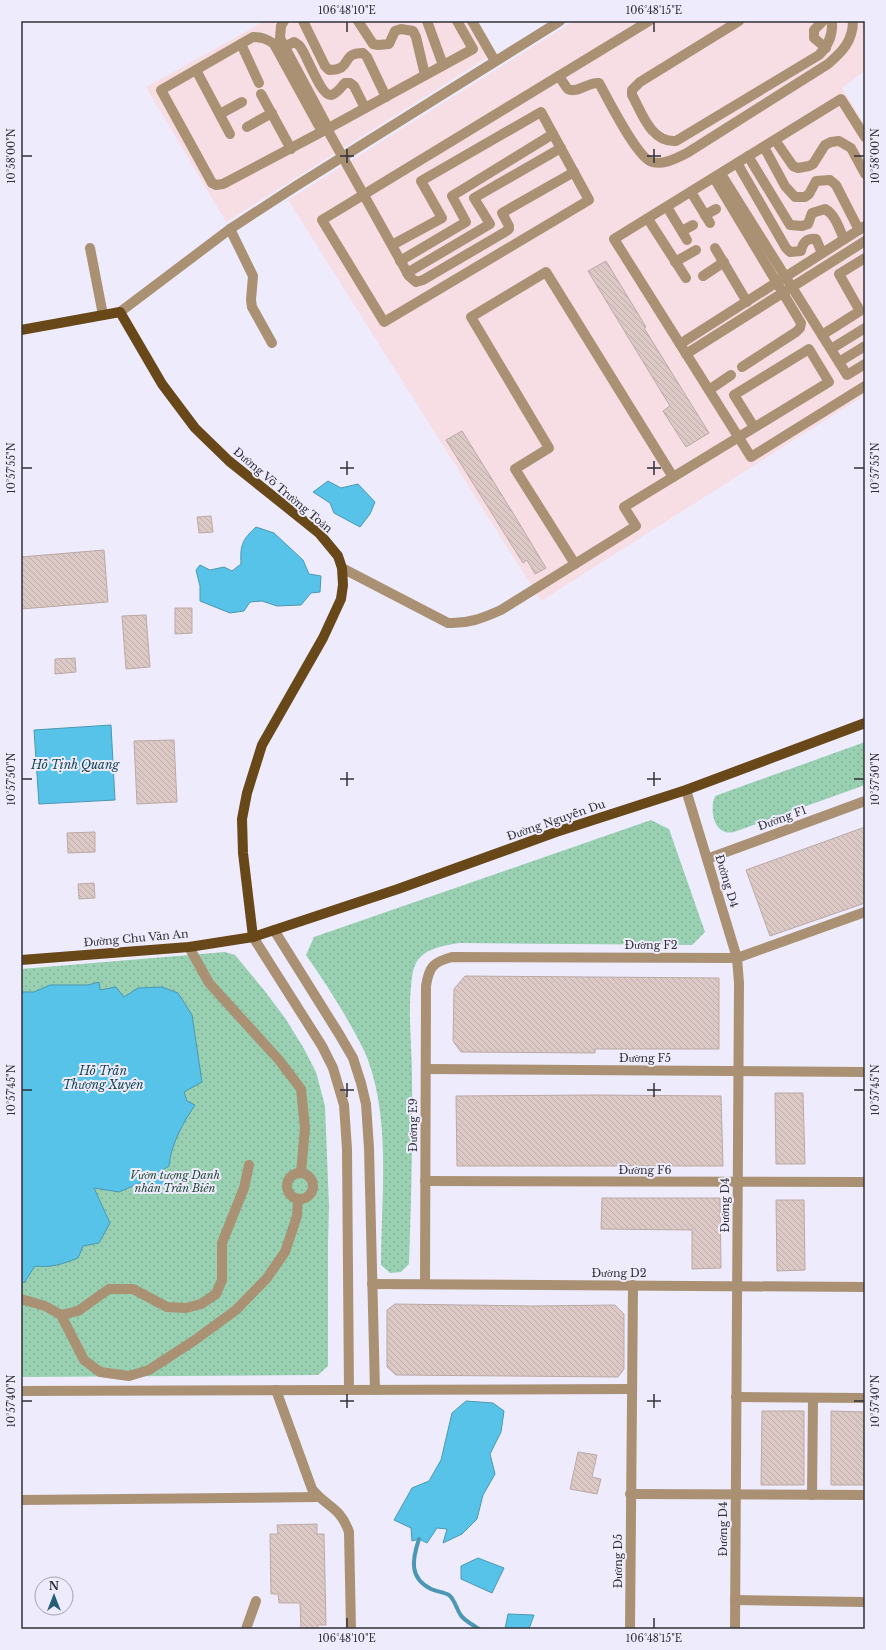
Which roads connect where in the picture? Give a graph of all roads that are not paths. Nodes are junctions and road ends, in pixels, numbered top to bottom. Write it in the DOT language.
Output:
graph roads {
  1 [pos="284,21"];
  2 [pos="303,21"];
  3 [pos="358,21"];
  4 [pos="427,21"];
  5 [pos="457,21"];
  6 [pos="472,21"];
  7 [pos="560,21"];
  8 [pos="649,21"];
  9 [pos="739,21"];
  10 [pos="823,21"];
  11 [pos="832,21"];
  12 [pos="853,21"];
  13 [pos="241,44"];
  14 [pos="826,48"];
  15 [pos="286,49"];
  16 [pos="495,61"];
  17 [pos="443,65"];
  18 [pos="196,70"];
  19 [pos="425,75"];
  20 [pos="559,76"];
  21 [pos="259,83"];
  22 [pos="261,94"];
  23 [pos="386,97"];
  24 [pos="242,102"];
  25 [pos="365,108"];
  26 [pos="272,113"];
  27 [pos="220,114"];
  28 [pos="247,127"];
  29 [pos="327,129"];
  30 [pos="230,134"];
  31 [pos="553,134"];
  32 [pos="865,137"];
  33 [pos="775,140"];
  34 [pos="764,147"];
  35 [pos="561,148"];
  36 [pos="291,149"];
  37 [pos="343,156"];
  38 [pos="748,156"];
  39 [pos="737,163"];
  40 [pos="574,172"];
  41 [pos="865,174"];
  42 [pos="717,176"];
  43 [pos="691,192"];
  44 [pos="364,194"];
  45 [pos="667,207"];
  46 [pos="716,209"];
  47 [pos="648,219"];
  48 [pos="693,225"];
  49 [pos="862,228"];
  50 [pos="230,229"];
  51 [pos="682,231"];
  52 [pos="844,239"];
  53 [pos="687,240"];
  54 [pos="865,241"];
  55 [pos="392,246"];
  56 [pos="90,248"];
  57 [pos="715,248"];
  58 [pos="696,250"];
  59 [pos="822,253"];
  60 [pos="865,258"];
  61 [pos="400,260"];
  62 [pos="675,262"];
  63 [pos="724,262"];
  64 [pos="407,273"];
  65 [pos="703,276"];
  66 [pos="786,277"];
  67 [pos="686,278"];
  68 [pos="777,282"];
  69 [pos="792,287"];
  70 [pos="783,293"];
  71 [pos="747,302"];
  72 [pos="120,312"];
  73 [pos="103,315"];
  74 [pos="865,328"];
  75 [pos="21,330"];
  76 [pos="822,335"];
  77 [pos="272,343"];
  78 [pos="680,344"];
  79 [pos="865,346"];
  80 [pos="831,350"];
  81 [pos="686,354"];
  82 [pos="839,362"];
  83 [pos="865,364"];
  84 [pos="742,367"];
  85 [pos="731,375"];
  86 [pos="865,386"];
  87 [pos="709,390"];
  88 [pos="754,427"];
  89 [pos="738,436"];
  90 [pos="673,476"];
  91 [pos="575,564"];
  92 [pos="342,568"];
  93 [pos="865,724"];
  94 [pos="686,790"];
  95 [pos="865,801"];
  96 [pos="707,859"];
  97 [pos="865,912"];
  98 [pos="274,930"];
  99 [pos="253,937"];
  100 [pos="189,947"];
  101 [pos="737,958"];
  102 [pos="21,960"];
  103 [pos="432,968"];
  104 [pos="426,1069"];
  105 [pos="738,1071"];
  106 [pos="865,1072"];
  107 [pos="249,1165"];
  108 [pos="301,1173"];
  109 [pos="425,1182"];
  110 [pos="737,1182"];
  111 [pos="865,1182"];
  112 [pos="298,1199"];
  113 [pos="372,1284"];
  114 [pos="425,1284"];
  115 [pos="633,1286"];
  116 [pos="737,1286"];
  117 [pos="865,1287"];
  118 [pos="21,1299"];
  119 [pos="61,1315"];
  120 [pos="632,1389"];
  121 [pos="276,1390"];
  122 [pos="349,1390"];
  123 [pos="374,1390"];
  124 [pos="21,1391"];
  125 [pos="736,1397"];
  126 [pos="813,1398"];
  127 [pos="865,1398"];
  128 [pos="630,1494"];
  129 [pos="736,1494"];
  130 [pos="812,1495"];
  131 [pos="865,1495"];
  132 [pos="318,1497"];
  133 [pos="21,1500"];
  134 [pos="735,1600"];
  135 [pos="256,1601"];
  136 [pos="865,1602"];
  137 [pos="246,1629"];
  138 [pos="351,1629"];
  139 [pos="630,1629"];
  140 [pos="735,1629"];
  1 -- 15 [label="street"];
  2 -- 23 [label="street"];
  3 -- 19 [label="street"];
  4 -- 17 [label="street"];
  5 -- 17 [label="street"];
  6 -- 16 [label="street"];
  7 -- 16 [label="street"];
  8 -- 20 [label="street"];
  9 -- 14 [label="street"];
  10 -- 14 [label="street"];
  11 -- 14 [label="street"];
  12 -- 20 [label="street"];
  13 -- 18 [label="street"];
  13 -- 21 [label="street"];
  13 -- 29 [label="street"];
  15 -- 25 [label="street"];
  15 -- 29 [label="street"];
  16 -- 37 [label="street"];
  17 -- 19 [label="street"];
  18 -- 27 [label="street"];
  18 -- 36 [label="street"];
  19 -- 23 [label="street"];
  20 -- 44 [label="street"];
  22 -- 26 [label="street"];
  23 -- 25 [label="street"];
  24 -- 27 [label="street"];
  25 -- 29 [label="street"];
  26 -- 28 [label="street"];
  26 -- 36 [label="street"];
  27 -- 30 [label="street"];
  29 -- 36 [label="street"];
  29 -- 37 [label="street"];
  31 -- 35 [label="street"];
  31 -- 55 [label="street"];
  31 -- 61 [label="street"];
  32 -- 33 [label="street"];
  33 -- 34 [label="street"];
  33 -- 41 [label="street"];
  34 -- 38 [label="street"];
  34 -- 49 [label="street"];
  35 -- 40 [label="street"];
  35 -- 64 [label="street"];
  37 -- 44 [label="street"];
  37 -- 50 [label="street"];
  38 -- 39 [label="street"];
  38 -- 52 [label="street"];
  39 -- 42 [label="street"];
  39 -- 59 [label="street"];
  40 -- 44 [label="street"];
  40 -- 64 [label="street"];
  42 -- 43 [label="street"];
  42 -- 66 [label="street"];
  42 -- 68 [label="street"];
  43 -- 45 [label="street"];
  43 -- 46 [label="street"];
  44 -- 55 [label="street"];
  45 -- 47 [label="street"];
  45 -- 51 [label="street"];
  47 -- 62 [label="street"];
  47 -- 78 [label="street"];
  48 -- 51 [label="street"];
  49 -- 52 [label="street"];
  50 -- 72 [label="street"];
  50 -- 77 [label="street"];
  51 -- 53 [label="street"];
  52 -- 59 [label="street"];
  54 -- 69 [label="street"];
  55 -- 61 [label="street"];
  56 -- 73 [label="street"];
  57 -- 63 [label="street"];
  58 -- 62 [label="street"];
  59 -- 66 [label="street"];
  60 -- 76 [label="street"];
  61 -- 64 [label="street"];
  62 -- 67 [label="street"];
  63 -- 65 [label="street"];
  63 -- 71 [label="street"];
  66 -- 68 [label="street"];
  66 -- 69 [label="street"];
  68 -- 70 [label="street"];
  68 -- 71 [label="street"];
  69 -- 70 [label="street"];
  69 -- 76 [label="street"];
  70 -- 81 [label="street"];
  70 -- 84 [label="street"];
  71 -- 78 [label="street"];
  72 -- 73 [label="main road"];
  72 -- 92 [label="main road, Đường Võ Trường Toản"];
  73 -- 75 [label="main road"];
  74 -- 80 [label="street"];
  76 -- 80 [label="street"];
  78 -- 81 [label="street"];
  79 -- 82 [label="street"];
  80 -- 82 [label="street"];
  81 -- 87 [label="street"];
  82 -- 83 [label="street"];
  85 -- 87 [label="street"];
  86 -- 89 [label="street"];
  87 -- 89 [label="street"];
  88 -- 88 [label="street"];
  88 -- 89 [label="street"];
  89 -- 90 [label="street"];
  90 -- 91 [label="street"];
  90 -- 91 [label="street"];
  91 -- 92 [label="street"];
  92 -- 99 [label="main road, Đường Võ Trường Toản"];
  93 -- 94 [label="main road, Đường Nguyễn Du"];
  94 -- 96 [label="street, Đường D4"];
  94 -- 98 [label="main road, Đường Nguyễn Du"];
  95 -- 96 [label="street, Đường F1"];
  96 -- 101 [label="street, Đường D4"];
  97 -- 101 [label="street, Đường F2"];
  98 -- 99 [label="main road, Đường Nguyễn Du"];
  98 -- 113 [label="street"];
  99 -- 100 [label="main road, Đường Chu Văn An"];
  99 -- 122 [label="street"];
  100 -- 102 [label="main road, Đường Chu Văn An"];
  100 -- 108 [label="street"];
  101 -- 103 [label="street, Đường F2"];
  101 -- 105 [label="street, Đường D4"];
  103 -- 104 [label="street, Đường E9"];
  104 -- 105 [label="street, Đường F5"];
  104 -- 109 [label="street, Đường E9"];
  105 -- 106 [label="street, Đường F5"];
  105 -- 110 [label="street, Đường D4"];
  107 -- 119 [label="street"];
  108 -- 112 [label="street"];
  108 -- 112 [label="street"];
  109 -- 110 [label="street, Đường F6"];
  109 -- 114 [label="street, Đường E9"];
  110 -- 111 [label="street, Đường F6"];
  110 -- 116 [label="street, Đường D4"];
  112 -- 119 [label="street"];
  113 -- 114 [label="street, Đường D2"];
  113 -- 123 [label="street"];
  114 -- 115 [label="street, Đường D2"];
  115 -- 116 [label="street, Đường D2"];
  115 -- 120 [label="street, Đường D5"];
  116 -- 117 [label="street, Đường D2"];
  116 -- 125 [label="street, Đường D4"];
  118 -- 119 [label="street"];
  120 -- 123 [label="street"];
  120 -- 128 [label="street, Đường D5"];
  121 -- 122 [label="street"];
  121 -- 124 [label="street"];
  121 -- 132 [label="street"];
  122 -- 123 [label="street"];
  125 -- 126 [label="street"];
  125 -- 129 [label="street, Đường D4"];
  126 -- 127 [label="street"];
  126 -- 130 [label="street"];
  128 -- 129 [label="street"];
  128 -- 139 [label="street, Đường D5"];
  129 -- 130 [label="street"];
  129 -- 134 [label="street, Đường D4"];
  130 -- 131 [label="street"];
  132 -- 133 [label="street"];
  132 -- 138 [label="street"];
  134 -- 136 [label="street"];
  134 -- 140 [label="street, Đường D4"];
  135 -- 137 [label="street"];
}
